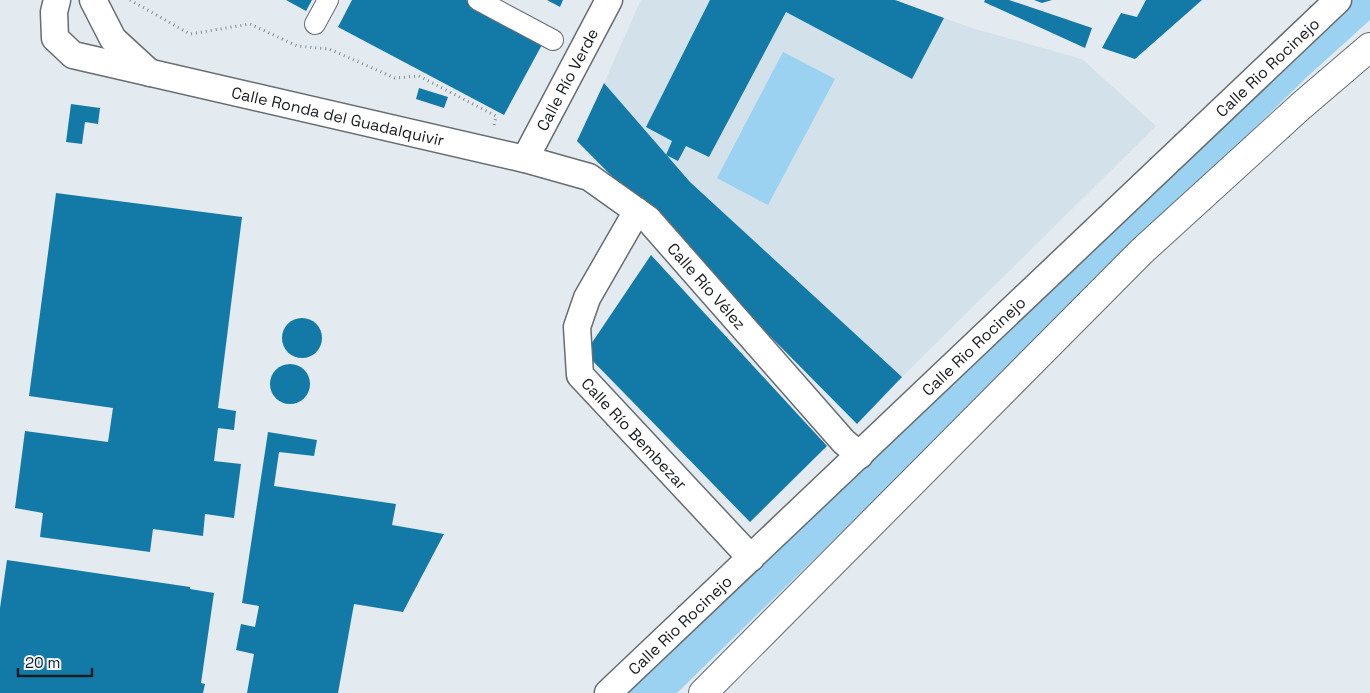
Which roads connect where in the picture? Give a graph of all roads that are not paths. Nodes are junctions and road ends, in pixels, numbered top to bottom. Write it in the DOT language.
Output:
graph roads {
  1 [pos="93,0"];
  2 [pos="328,0"];
  3 [pos="478,0"];
  4 [pos="609,0"];
  5 [pos="1338,0"];
  6 [pos="56,6"];
  7 [pos="315,24"];
  8 [pos="552,40"];
  9 [pos="1370,48"];
  10 [pos="151,73"];
  11 [pos="525,159"];
  12 [pos="638,211"];
  13 [pos="860,455"];
  14 [pos="751,558"];
  15 [pos="608,693"];
  16 [pos="702,693"];
  1 -- 10 [label="street, Calle Ronda del Guadalquivir"];
  2 -- 7 [label="street"];
  3 -- 8 [label="street"];
  4 -- 11 [label="street, Calle Río Verde"];
  5 -- 13 [label="street, Calle Rio Rocinejo"];
  6 -- 10 [label="street, Calle Ronda del Guadalquivir"];
  9 -- 16 [label="street"];
  10 -- 11 [label="street, Calle Ronda del Guadalquivir"];
  11 -- 12 [label="street, Calle Río Vélez"];
  12 -- 13 [label="street, Calle Río Vélez"];
  12 -- 14 [label="street, Calle Río Bembezar"];
  13 -- 14 [label="street, Calle Rio Rocinejo"];
  14 -- 15 [label="street, Calle Rio Rocinejo"];
}
